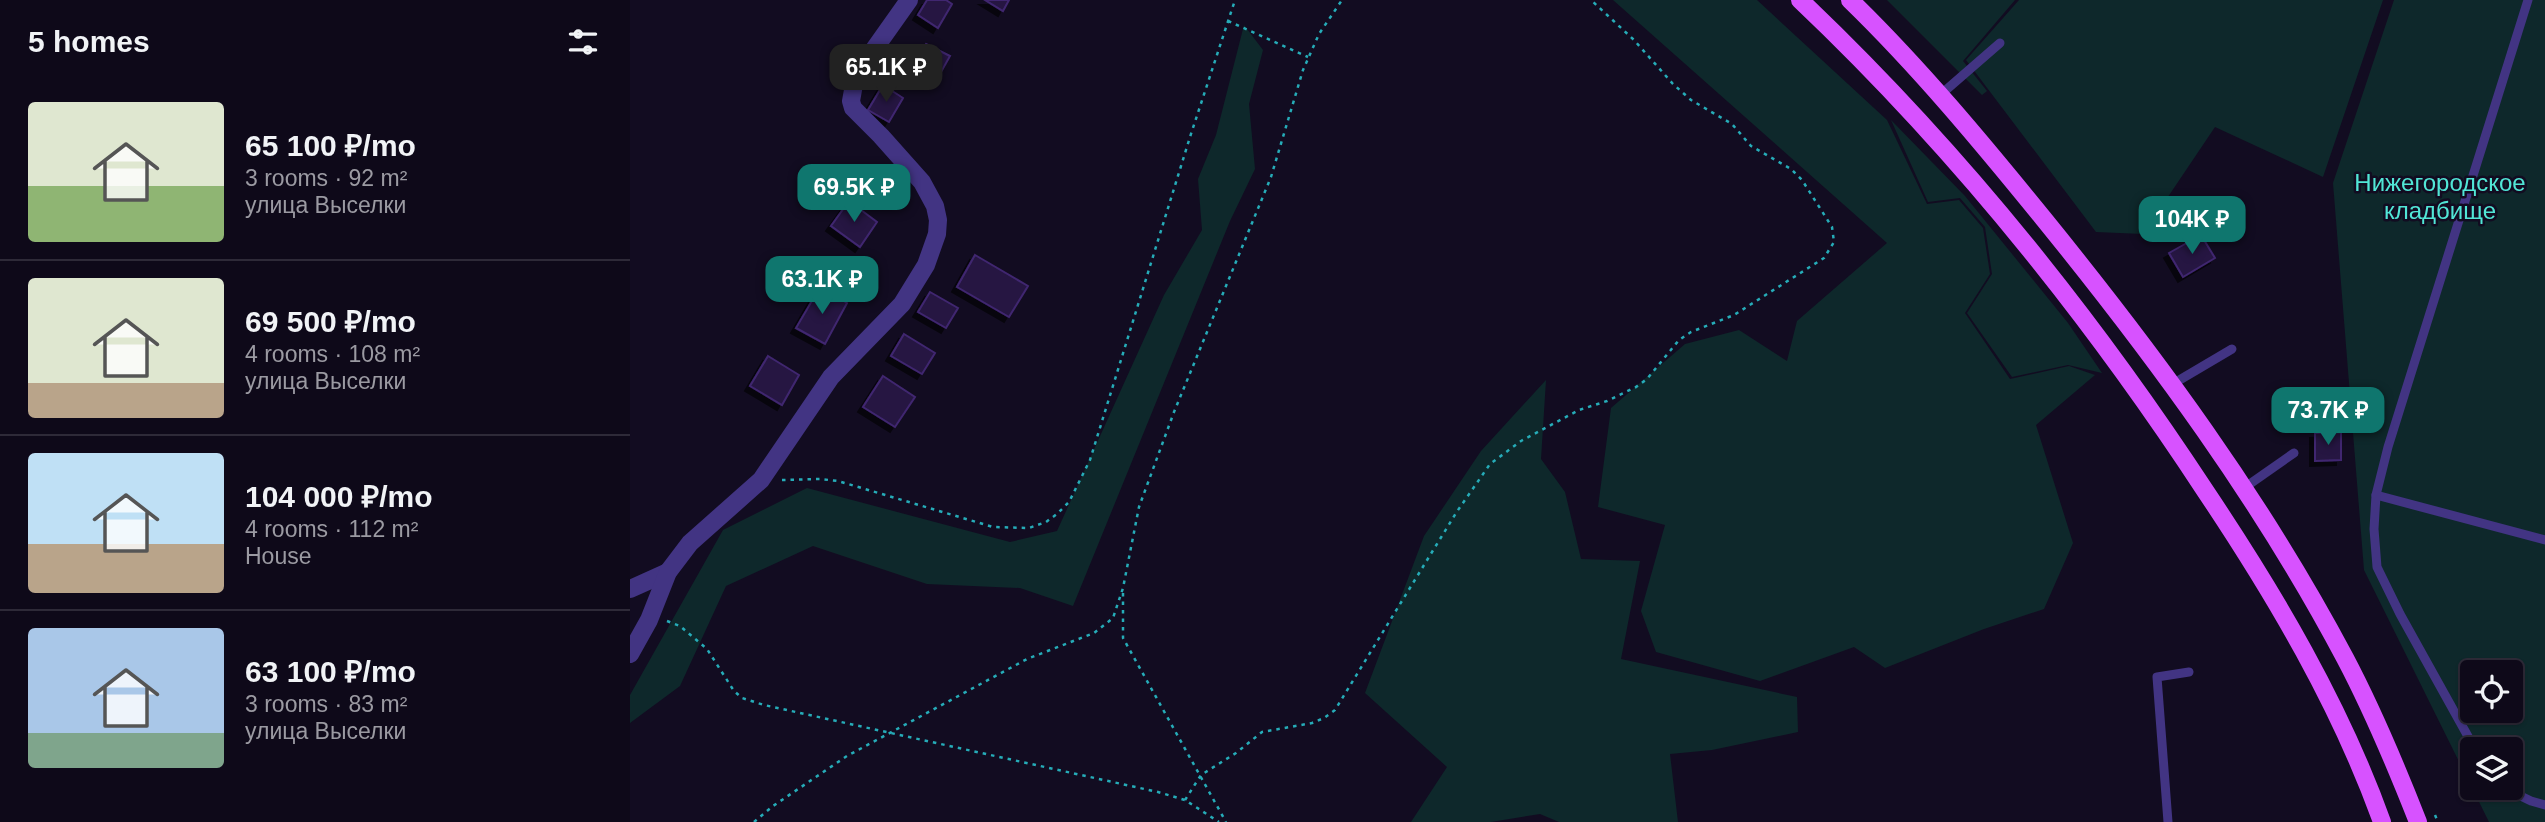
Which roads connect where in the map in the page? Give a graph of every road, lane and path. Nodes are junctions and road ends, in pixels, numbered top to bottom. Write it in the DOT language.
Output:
graph roads {
  1 [pos="909,0"];
  2 [pos="1235,0"];
  3 [pos="1342,0"];
  4 [pos="1591,0"];
  5 [pos="1800,0"];
  6 [pos="1850,0"];
  7 [pos="2528,0"];
  8 [pos="1228,21"];
  9 [pos="2000,43"];
  10 [pos="1309,57"];
  11 [pos="1939,96"];
  12 [pos="2232,349"];
  13 [pos="2171,385"];
  14 [pos="2294,453"];
  15 [pos="761,481"];
  16 [pos="2245,488"];
  17 [pos="2376,495"];
  18 [pos="2545,540"];
  19 [pos="668,572"];
  20 [pos="1123,588"];
  21 [pos="630,589"];
  22 [pos="649,620"];
  23 [pos="630,654"];
  24 [pos="2189,672"];
  25 [pos="891,733"];
  26 [pos="2468,737"];
  27 [pos="1201,775"];
  28 [pos="2523,797"];
  29 [pos="1185,800"];
  30 [pos="2545,805"];
  31 [pos="754,822"];
  32 [pos="1219,822"];
  33 [pos="1226,822"];
  34 [pos="2168,822"];
  35 [pos="2382,822"];
  36 [pos="2418,822"];
  1 -- 15 [label="street"];
  2 -- 8 [label="path"];
  3 -- 10 [label="path"];
  4 -- 27 [label="path"];
  5 -- 35 [label="main road"];
  6 -- 11 [label="main road"];
  7 -- 17 [label="lane"];
  8 -- 10 [label="path"];
  8 -- 15 [label="path"];
  9 -- 11 [label="lane"];
  10 -- 20 [label="path"];
  11 -- 13 [label="main road"];
  12 -- 13 [label="lane"];
  13 -- 16 [label="main road"];
  14 -- 16 [label="lane"];
  15 -- 19 [label="street"];
  16 -- 36 [label="main road"];
  17 -- 18 [label="lane"];
  17 -- 26 [label="lane"];
  19 -- 21 [label="street"];
  19 -- 22 [label="street"];
  20 -- 25 [label="path"];
  20 -- 27 [label="path"];
  22 -- 23 [label="street"];
  22 -- 25 [label="path"];
  24 -- 34 [label="lane"];
  25 -- 29 [label="path"];
  25 -- 31 [label="path"];
  27 -- 29 [label="path"];
  27 -- 33 [label="path"];
  28 -- 30 [label="lane"];
  29 -- 32 [label="path"];
}
